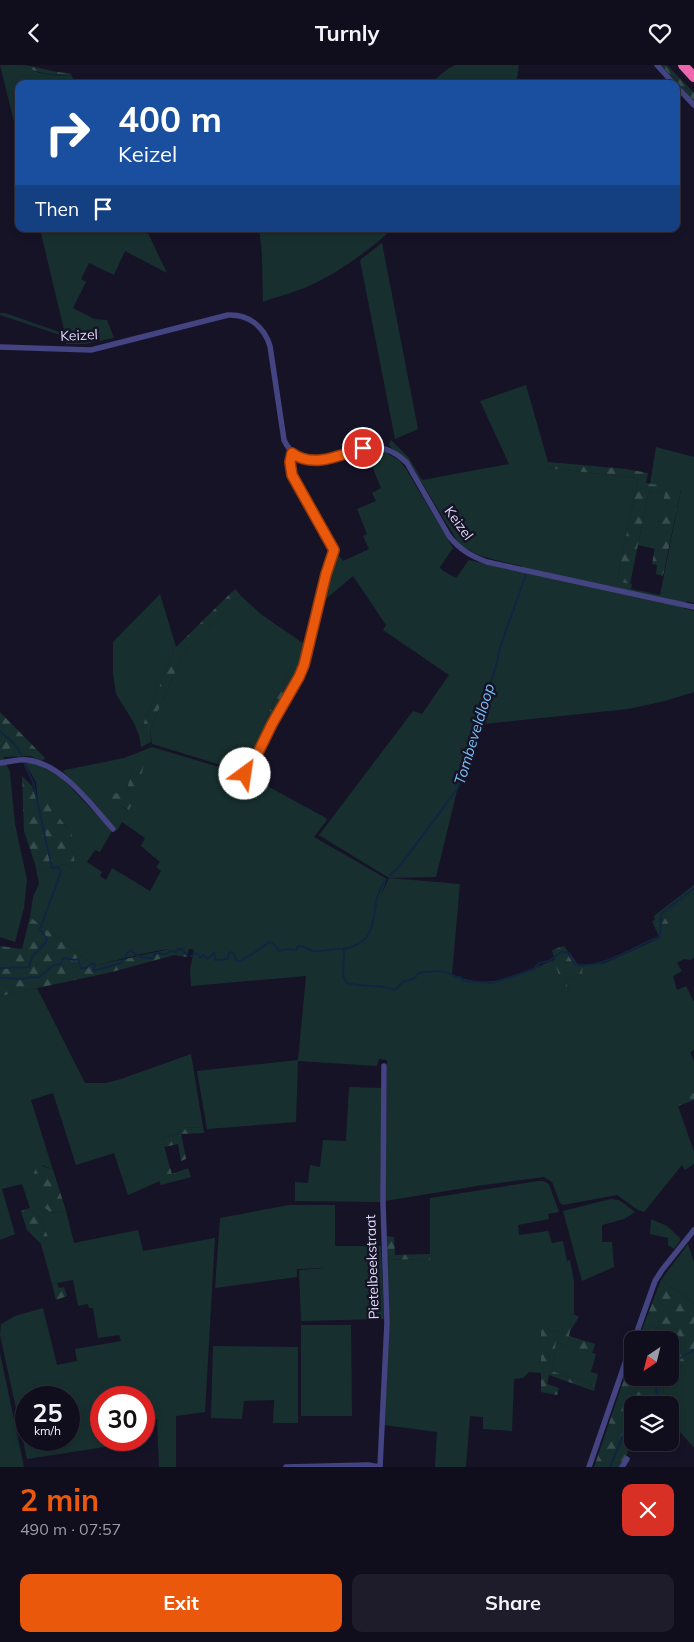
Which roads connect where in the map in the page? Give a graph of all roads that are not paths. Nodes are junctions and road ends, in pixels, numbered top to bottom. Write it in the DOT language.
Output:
graph roads {
  1 [pos="657,65"];
  2 [pos="683,65"];
  3 [pos="694,77"];
  4 [pos="670,80"];
  5 [pos="680,90"];
  6 [pos="694,105"];
  7 [pos="0,347"];
  8 [pos="292,453"];
  9 [pos="694,607"];
  10 [pos="0,763"];
  11 [pos="240,773"];
  12 [pos="113,829"];
  13 [pos="384,1066"];
  14 [pos="694,1231"];
  15 [pos="637,1331"];
  16 [pos="624,1368"];
  17 [pos="627,1459"];
  18 [pos="286,1467"];
  19 [pos="380,1467"];
  20 [pos="590,1467"];
  21 [pos="622,1467"];
  1 -- 4 [label="street"];
  2 -- 3 [label="highway"];
  5 -- 6 [label="street"];
  7 -- 8 [label="street, Keizel"];
  8 -- 9 [label="street, Keizel"];
  8 -- 11 [label="street, Keizel"];
  10 -- 12 [label="street"];
  13 -- 19 [label="street, Pietelbeekstraat"];
  14 -- 15 [label="street"];
  16 -- 20 [label="street"];
  17 -- 21 [label="street"];
  18 -- 19 [label="street, Pietelbeekstraat"];
}
